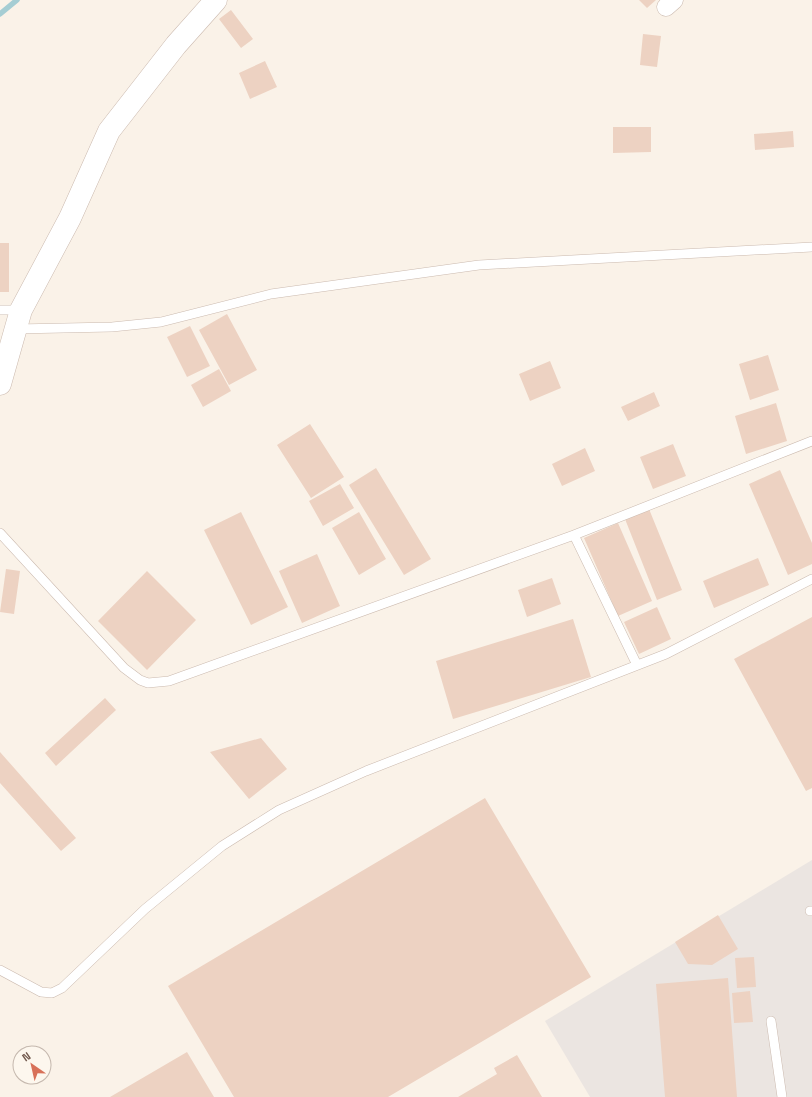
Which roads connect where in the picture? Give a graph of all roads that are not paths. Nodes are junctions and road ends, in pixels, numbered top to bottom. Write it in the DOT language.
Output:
graph roads {
  1 [pos="216,0"];
  2 [pos="812,247"];
  3 [pos="12,316"];
  4 [pos="0,384"];
  5 [pos="812,441"];
  6 [pos="0,533"];
  7 [pos="574,535"];
  8 [pos="812,579"];
  9 [pos="637,665"];
  10 [pos="0,970"];
  11 [pos="771,1021"];
  12 [pos="782,1097"];
  1 -- 3 [label="street"];
  2 -- 3 [label="lane"];
  3 -- 4 [label="street"];
  5 -- 7 [label="lane"];
  6 -- 7 [label="lane"];
  7 -- 9 [label="lane"];
  8 -- 9 [label="lane"];
  9 -- 10 [label="lane"];
  11 -- 12 [label="lane"];
}
